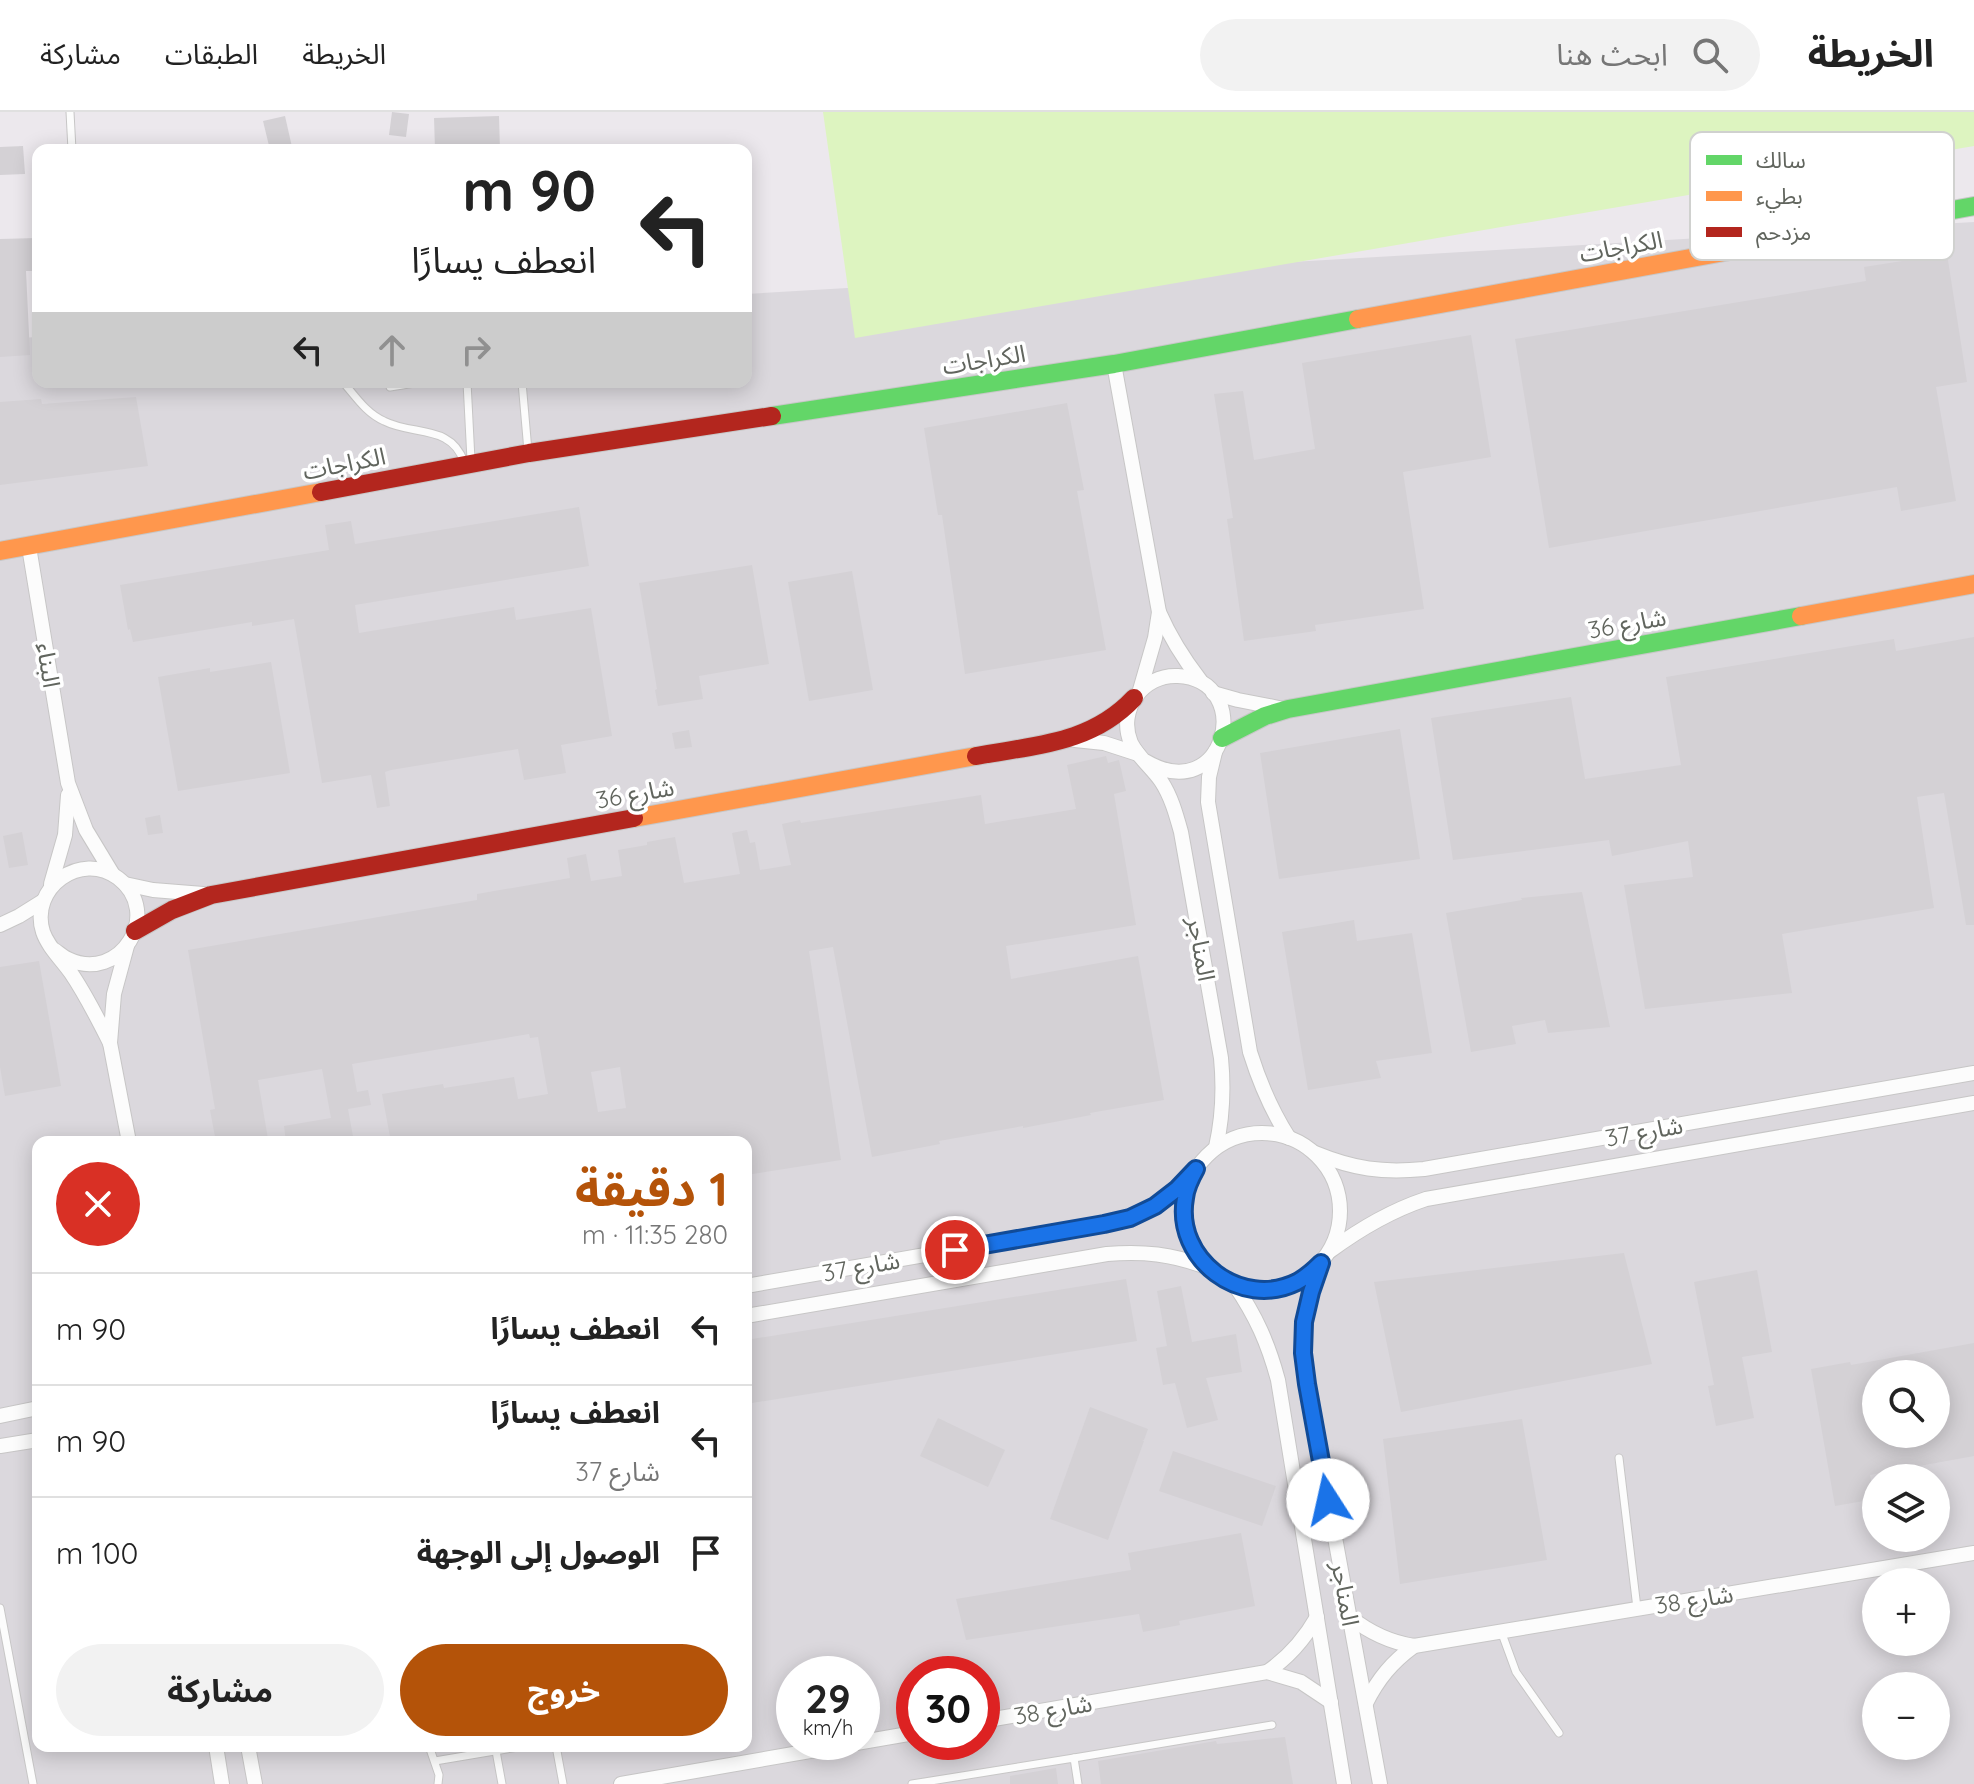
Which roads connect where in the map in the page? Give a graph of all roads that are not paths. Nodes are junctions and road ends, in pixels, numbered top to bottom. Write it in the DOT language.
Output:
graph roads {
  1 [pos="70,112"];
  2 [pos="72,144"];
  3 [pos="1974,206"];
  4 [pos="1954,210"];
  5 [pos="1690,258"];
  6 [pos="1114,364"];
  7 [pos="348,388"];
  8 [pos="467,388"];
  9 [pos="523,388"];
  10 [pos="529,453"];
  11 [pos="468,464"];
  12 [pos="29,547"];
  13 [pos="0,551"];
  14 [pos="1974,584"];
  15 [pos="1159,612"];
  16 [pos="1207,688"];
  17 [pos="1137,694"];
  18 [pos="1288,709"];
  19 [pos="1067,739"];
  20 [pos="1219,745"];
  21 [pos="1142,758"];
  22 [pos="68,783"];
  23 [pos="112,873"];
  24 [pos="125,884"];
  25 [pos="51,886"];
  26 [pos="211,895"];
  27 [pos="43,901"];
  28 [pos="0,925"];
  29 [pos="131,939"];
  30 [pos="53,949"];
  31 [pos="110,1043"];
  32 [pos="1974,1073"];
  33 [pos="1974,1103"];
  34 [pos="128,1136"];
  35 [pos="1289,1138"];
  36 [pos="1216,1147"];
  37 [pos="1315,1153"];
  38 [pos="1196,1169"];
  39 [pos="1326,1257"];
  40 [pos="1208,1268"];
  41 [pos="1234,1284"];
  42 [pos="752,1285"];
  43 [pos="752,1315"];
  44 [pos="32,1409"];
  45 [pos="0,1416"];
  46 [pos="32,1441"];
  47 [pos="0,1446"];
  48 [pos="1619,1458"];
  49 [pos="1974,1553"];
  50 [pos="0,1608"];
  51 [pos="1637,1608"];
  52 [pos="1317,1617"];
  53 [pos="1350,1617"];
  54 [pos="1501,1631"];
  55 [pos="1414,1646"];
  56 [pos="1267,1672"];
  57 [pos="1331,1702"];
  58 [pos="1366,1703"];
  59 [pos="1000,1718"];
  60 [pos="1272,1725"];
  61 [pos="1559,1733"];
  62 [pos="896,1736"];
  63 [pos="217,1752"];
  64 [pos="249,1752"];
  65 [pos="431,1752"];
  66 [pos="490,1752"];
  67 [pos="496,1752"];
  68 [pos="557,1752"];
  69 [pos="1074,1758"];
  70 [pos="435,1761"];
  71 [pos="33,1784"];
  72 [pos="222,1784"];
  73 [pos="255,1784"];
  74 [pos="438,1784"];
  75 [pos="502,1784"];
  76 [pos="563,1784"];
  77 [pos="621,1784"];
  78 [pos="912,1784"];
  79 [pos="1078,1784"];
  80 [pos="1344,1784"];
  81 [pos="1380,1784"];
  1 -- 2 [label="lane"];
  3 -- 4 [label="street, الكراجات"];
  5 -- 6 [label="street, الكراجات"];
  6 -- 10 [label="street, الكراجات"];
  6 -- 15 [label="street"];
  7 -- 11 [label="lane"];
  8 -- 11 [label="lane"];
  9 -- 10 [label="lane"];
  10 -- 11 [label="street, الكراجات"];
  11 -- 12 [label="street, الكراجات"];
  12 -- 13 [label="street, الكراجات"];
  12 -- 22 [label="street, البناء"];
  14 -- 18 [label="street, شارع 36"];
  15 -- 16 [label="street"];
  15 -- 17 [label="street"];
  16 -- 17 [label="street"];
  16 -- 18 [label="street, شارع 36"];
  16 -- 20 [label="street"];
  17 -- 19 [label="street, شارع 36"];
  17 -- 21 [label="street"];
  18 -- 20 [label="street, شارع 36"];
  19 -- 21 [label="street, شارع 36"];
  19 -- 26 [label="street, شارع 36"];
  20 -- 21 [label="street"];
  20 -- 35 [label="street, المناجر"];
  21 -- 36 [label="street, المناجر"];
  22 -- 23 [label="street, البناء"];
  22 -- 25 [label="street, البناء"];
  23 -- 24 [label="street"];
  23 -- 25 [label="street"];
  24 -- 26 [label="street, شارع 36"];
  24 -- 29 [label="street"];
  25 -- 27 [label="street"];
  26 -- 29 [label="street, شارع 36"];
  27 -- 28 [label="street"];
  27 -- 30 [label="street"];
  29 -- 30 [label="street"];
  29 -- 31 [label="street"];
  30 -- 31 [label="street"];
  31 -- 34 [label="street"];
  32 -- 37 [label="street, شارع 37"];
  33 -- 39 [label="street, شارع 37"];
  35 -- 36 [label="street"];
  35 -- 37 [label="street"];
  36 -- 38 [label="street"];
  37 -- 39 [label="street"];
  38 -- 40 [label="street"];
  38 -- 42 [label="street, شارع 37"];
  39 -- 41 [label="street"];
  39 -- 53 [label="street, المناجر"];
  40 -- 41 [label="street"];
  40 -- 43 [label="street, شارع 37"];
  41 -- 52 [label="street, المناجر"];
  44 -- 45 [label="street"];
  46 -- 47 [label="street"];
  48 -- 51 [label="lane"];
  49 -- 51 [label="street, شارع 38"];
  50 -- 71 [label="lane"];
  51 -- 54 [label="street, شارع 38"];
  52 -- 56 [label="street"];
  52 -- 57 [label="street, المناجر"];
  53 -- 55 [label="street, شارع 38"];
  53 -- 58 [label="street, المناجر"];
  54 -- 55 [label="street, شارع 38"];
  54 -- 61 [label="lane"];
  55 -- 58 [label="street"];
  56 -- 57 [label="street, شارع 38"];
  56 -- 59 [label="street, شارع 38"];
  57 -- 80 [label="street, المناجر"];
  58 -- 81 [label="street, المناجر"];
  60 -- 69 [label="lane"];
  62 -- 77 [label="street"];
  63 -- 72 [label="street"];
  64 -- 73 [label="street"];
  65 -- 70 [label="lane"];
  66 -- 70 [label="lane"];
  67 -- 75 [label="lane"];
  68 -- 76 [label="lane"];
  69 -- 78 [label="lane"];
  69 -- 79 [label="lane"];
  70 -- 74 [label="lane"];
}
